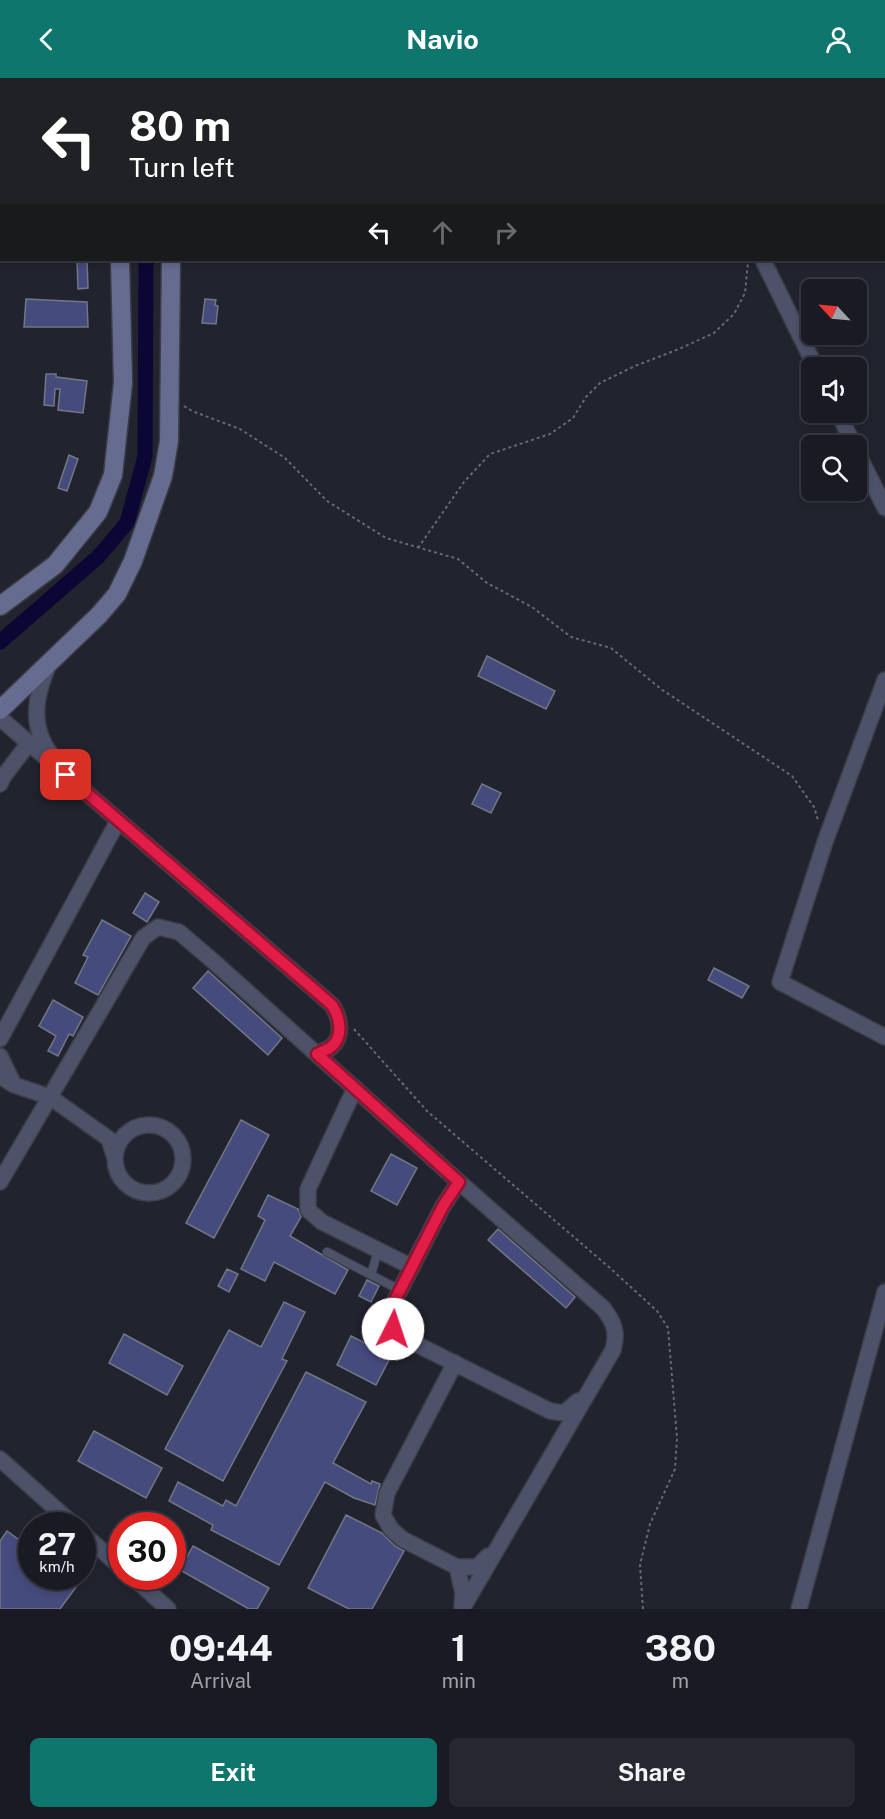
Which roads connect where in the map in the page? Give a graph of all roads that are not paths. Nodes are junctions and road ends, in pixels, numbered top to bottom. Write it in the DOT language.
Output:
graph roads {
  1 [pos="120,261"];
  2 [pos="171,261"];
  3 [pos="762,261"];
  4 [pos="810,357"];
  5 [pos="867,472"];
  6 [pos="885,508"];
  7 [pos="0,606"];
  8 [pos="49,664"];
  9 [pos="885,680"];
  10 [pos="0,710"];
  11 [pos="0,718"];
  12 [pos="29,743"];
  13 [pos="66,775"];
  14 [pos="0,784"];
  15 [pos="118,821"];
  16 [pos="885,1037"];
  17 [pos="0,1039"];
  18 [pos="317,1054"];
  19 [pos="0,1056"];
  20 [pos="0,1076"];
  21 [pos="14,1085"];
  22 [pos="355,1088"];
  23 [pos="50,1097"];
  24 [pos="127,1132"];
  25 [pos="109,1139"];
  26 [pos="114,1155"];
  27 [pos="0,1182"];
  28 [pos="459,1182"];
  29 [pos="378,1250"];
  30 [pos="327,1252"];
  31 [pos="412,1267"];
  32 [pos="371,1275"];
  33 [pos="400,1290"];
  34 [pos="885,1292"];
  35 [pos="455,1363"];
  36 [pos="587,1393"];
  37 [pos="550,1411"];
  38 [pos="561,1439"];
  39 [pos="0,1459"];
  40 [pos="59,1512"];
  41 [pos="96,1545"];
  42 [pos="499,1545"];
  43 [pos="108,1556"];
  44 [pos="457,1567"];
  45 [pos="147,1590"];
  46 [pos="168,1609"];
  47 [pos="462,1609"];
  48 [pos="799,1609"];
  1 -- 7 [label="street"];
  2 -- 8 [label="street"];
  3 -- 4 [label="street"];
  5 -- 6 [label="street"];
  8 -- 10 [label="street"];
  8 -- 13 [label="street"];
  9 -- 16 [label="street"];
  11 -- 12 [label="street"];
  12 -- 13 [label="street"];
  12 -- 14 [label="street"];
  13 -- 15 [label="street"];
  15 -- 17 [label="street"];
  15 -- 18 [label="street"];
  18 -- 22 [label="street"];
  18 -- 23 [label="street"];
  19 -- 21 [label="street"];
  20 -- 21 [label="street"];
  21 -- 23 [label="street"];
  22 -- 28 [label="street"];
  22 -- 29 [label="street"];
  23 -- 25 [label="street"];
  23 -- 27 [label="street"];
  24 -- 25 [label="street"];
  24 -- 26 [label="street"];
  24 -- 26 [label="street"];
  25 -- 26 [label="street"];
  28 -- 31 [label="street"];
  28 -- 36 [label="street"];
  29 -- 31 [label="street"];
  29 -- 32 [label="lane"];
  30 -- 32 [label="lane"];
  31 -- 33 [label="street"];
  32 -- 33 [label="lane"];
  33 -- 35 [label="street"];
  34 -- 48 [label="street"];
  35 -- 37 [label="street"];
  35 -- 44 [label="street"];
  36 -- 37 [label="street"];
  36 -- 38 [label="street"];
  37 -- 38 [label="street"];
  38 -- 42 [label="street"];
  39 -- 40 [label="street"];
  41 -- 43 [label="street"];
  42 -- 44 [label="street"];
  42 -- 47 [label="street"];
  44 -- 47 [label="street"];
  45 -- 46 [label="street"];
}
